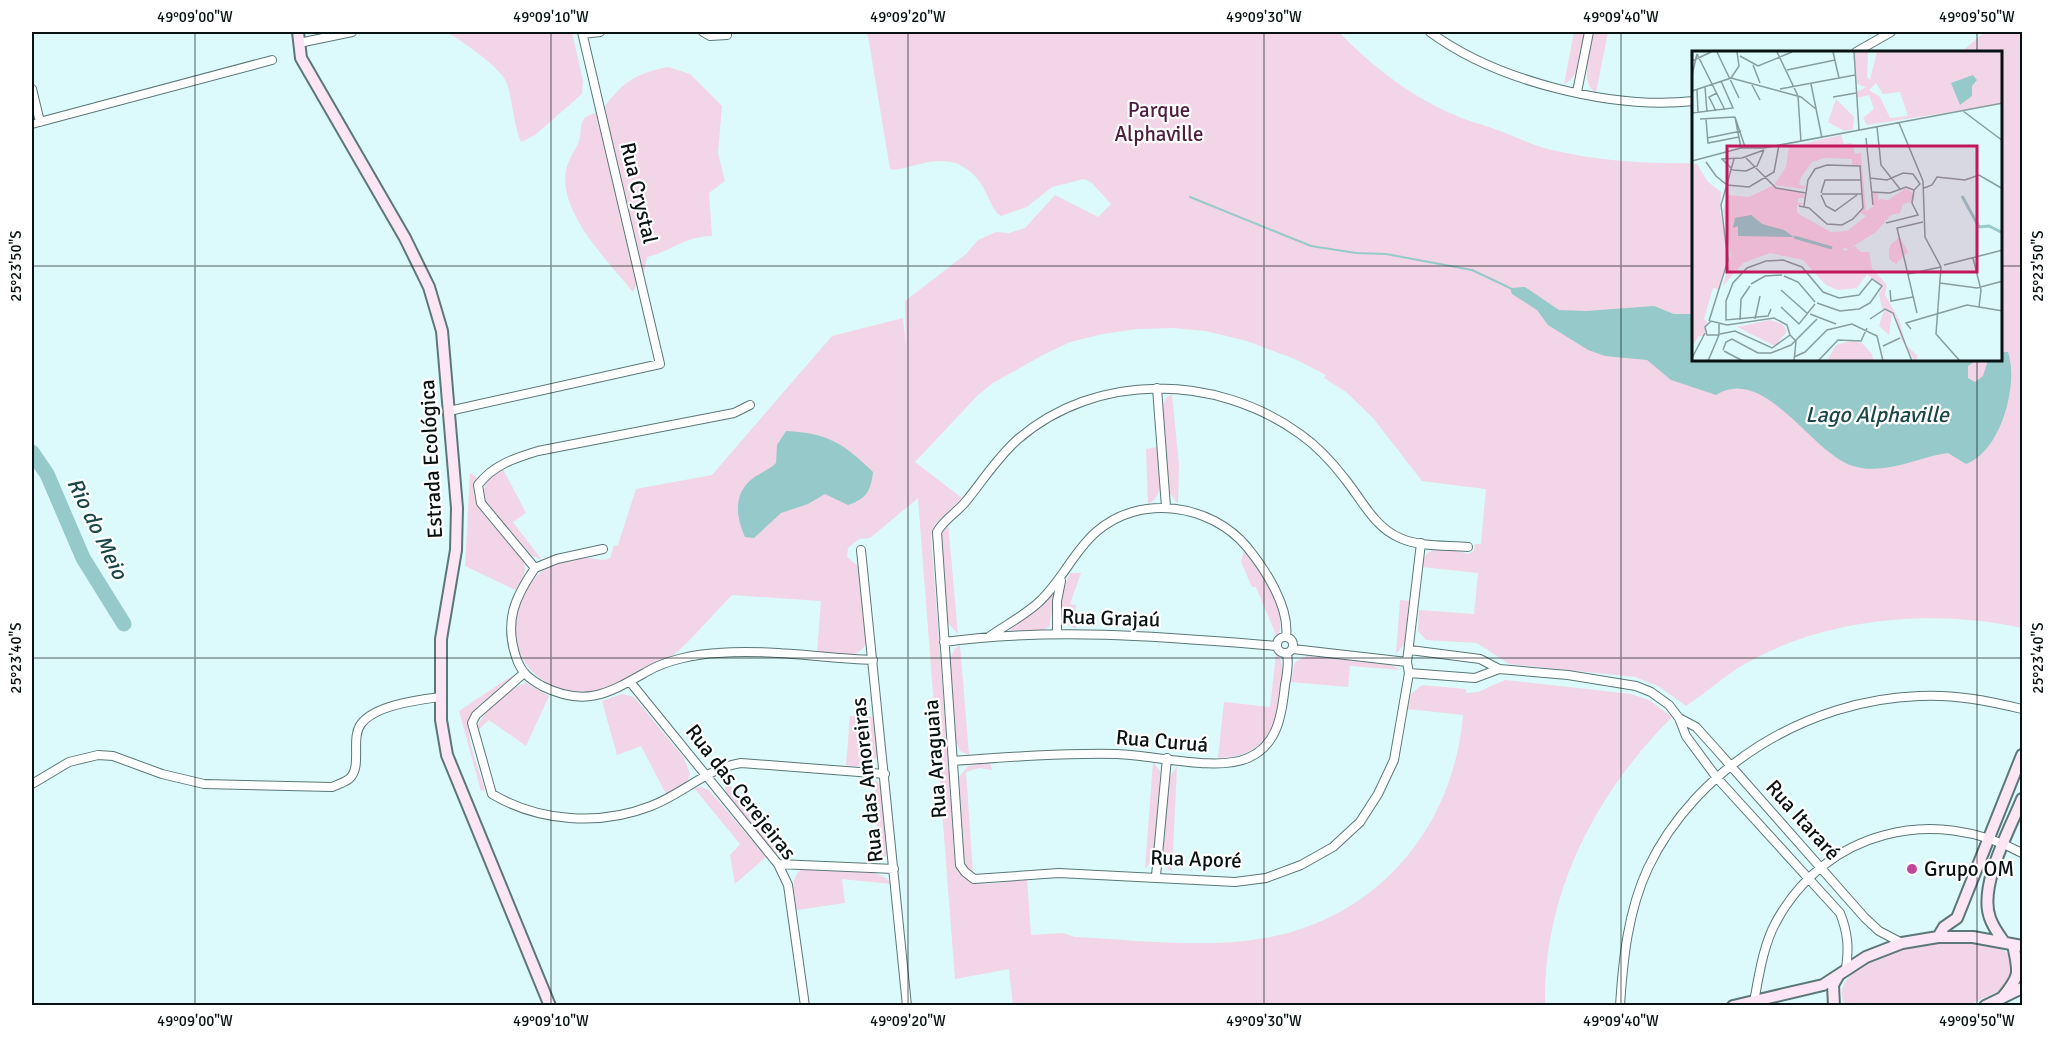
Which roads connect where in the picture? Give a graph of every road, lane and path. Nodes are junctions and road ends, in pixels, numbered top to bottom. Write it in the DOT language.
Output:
graph roads {
  1 [pos="352,32"];
  2 [pos="600,32"];
  3 [pos="703,32"];
  4 [pos="1430,32"];
  5 [pos="1589,32"];
  6 [pos="1891,32"];
  7 [pos="583,33"];
  8 [pos="727,35"];
  9 [pos="298,37"];
  10 [pos="1858,51"];
  11 [pos="272,60"];
  12 [pos="32,89"];
  13 [pos="1577,92"];
  14 [pos="1692,101"];
  15 [pos="36,123"];
  16 [pos="1157,388"];
  17 [pos="750,405"];
  18 [pos="449,411"];
  19 [pos="1166,507"];
  20 [pos="1421,543"];
  21 [pos="1468,546"];
  22 [pos="603,549"];
  23 [pos="861,550"];
  24 [pos="535,568"];
  25 [pos="1061,580"];
  26 [pos="1057,633"];
  27 [pos="990,636"];
  28 [pos="1286,637"];
  29 [pos="944,642"];
  30 [pos="1277,646"];
  31 [pos="1410,650"];
  32 [pos="1290,651"];
  33 [pos="873,660"];
  34 [pos="1407,662"];
  35 [pos="1499,669"];
  36 [pos="1409,673"];
  37 [pos="523,674"];
  38 [pos="631,683"];
  39 [pos="440,697"];
  40 [pos="2022,709"];
  41 [pos="1679,718"];
  42 [pos="2022,755"];
  43 [pos="1167,758"];
  44 [pos="953,761"];
  45 [pos="1731,766"];
  46 [pos="885,774"];
  47 [pos="705,775"];
  48 [pos="1717,778"];
  49 [pos="32,784"];
  50 [pos="2022,799"];
  51 [pos="1990,840"];
  52 [pos="2005,843"];
  53 [pos="2022,853"];
  54 [pos="778,864"];
  55 [pos="1823,867"];
  56 [pos="894,869"];
  57 [pos="965,872"];
  58 [pos="1156,876"];
  59 [pos="1810,878"];
  60 [pos="1938,937"];
  61 [pos="1902,943"];
  62 [pos="2013,944"];
  63 [pos="1843,971"];
  64 [pos="2022,988"];
  65 [pos="2002,998"];
  66 [pos="1754,1002"];
  67 [pos="550,1005"];
  68 [pos="805,1005"];
  69 [pos="907,1005"];
  70 [pos="1620,1005"];
  71 [pos="1733,1005"];
  72 [pos="1834,1005"];
  73 [pos="1985,1005"];
  1 -- 9 [label="street"];
  2 -- 7 [label="street"];
  3 -- 8 [label="street"];
  4 -- 13 [label="street"];
  5 -- 13 [label="street"];
  6 -- 10 [label="street"];
  7 -- 18 [label="street, Rua Crystal"];
  9 -- 18 [label="street, Estrada Ecológica"];
  11 -- 15 [label="street"];
  12 -- 15 [label="street"];
  13 -- 14 [label="street"];
  16 -- 19 [label="street"];
  16 -- 20 [label="street, Rua Araguaia"];
  16 -- 29 [label="street, Rua Araguaia"];
  17 -- 24 [label="street"];
  18 -- 39 [label="street, Estrada Ecológica"];
  19 -- 25 [label="street"];
  19 -- 28 [label="street"];
  20 -- 21 [label="street, Rua Araguaia"];
  20 -- 31 [label="street"];
  22 -- 24 [label="street"];
  23 -- 33 [label="street, Rua das Amoreiras"];
  24 -- 37 [label="street"];
  25 -- 26 [label="street"];
  25 -- 27 [label="street"];
  26 -- 27 [label="street, Rua Grajaú"];
  26 -- 30 [label="street, Rua Grajaú"];
  27 -- 29 [label="street, Rua Grajaú"];
  28 -- 30 [label="street"];
  28 -- 32 [label="street"];
  29 -- 44 [label="street, Rua Araguaia"];
  30 -- 32 [label="street"];
  31 -- 34 [label="street"];
  31 -- 35 [label="street"];
  32 -- 34 [label="street"];
  32 -- 43 [label="street, Rua Curuá"];
  33 -- 38 [label="street"];
  33 -- 46 [label="street, Rua das Amoreiras"];
  34 -- 36 [label="street"];
  35 -- 36 [label="street"];
  35 -- 41 [label="street, Rua Itararé"];
  36 -- 58 [label="street, Rua Aporé"];
  37 -- 38 [label="street"];
  37 -- 47 [label="street"];
  38 -- 47 [label="street, Rua das Cerejeiras"];
  39 -- 49 [label="street"];
  39 -- 67 [label="street, Estrada Ecológica"];
  40 -- 45 [label="street"];
  41 -- 45 [label="street, Rua Itararé"];
  41 -- 48 [label="street, Rua Itararé"];
  42 -- 51 [label="street"];
  43 -- 44 [label="street, Rua Curuá"];
  43 -- 58 [label="street"];
  44 -- 57 [label="street, Rua Araguaia"];
  45 -- 48 [label="street"];
  45 -- 55 [label="street, Rua Itararé"];
  46 -- 47 [label="street"];
  46 -- 56 [label="street, Rua das Amoreiras"];
  47 -- 54 [label="street, Rua das Cerejeiras"];
  48 -- 59 [label="street, Rua Itararé"];
  48 -- 70 [label="street"];
  50 -- 52 [label="street"];
  51 -- 52 [label="street"];
  51 -- 55 [label="street"];
  51 -- 60 [label="street"];
  52 -- 53 [label="street"];
  52 -- 62 [label="street"];
  54 -- 56 [label="street"];
  54 -- 68 [label="street, Rua das Cerejeiras"];
  55 -- 59 [label="street"];
  55 -- 61 [label="street, Rua Itararé"];
  56 -- 69 [label="street, Rua das Amoreiras"];
  57 -- 58 [label="street, Rua Aporé"];
  59 -- 63 [label="street, Rua Itararé"];
  59 -- 66 [label="street"];
  60 -- 61 [label="street"];
  60 -- 62 [label="street"];
  61 -- 63 [label="street"];
  62 -- 65 [label="street"];
  63 -- 66 [label="street"];
  63 -- 72 [label="street"];
  64 -- 65 [label="street"];
  65 -- 73 [label="street"];
  66 -- 71 [label="street"];
}
